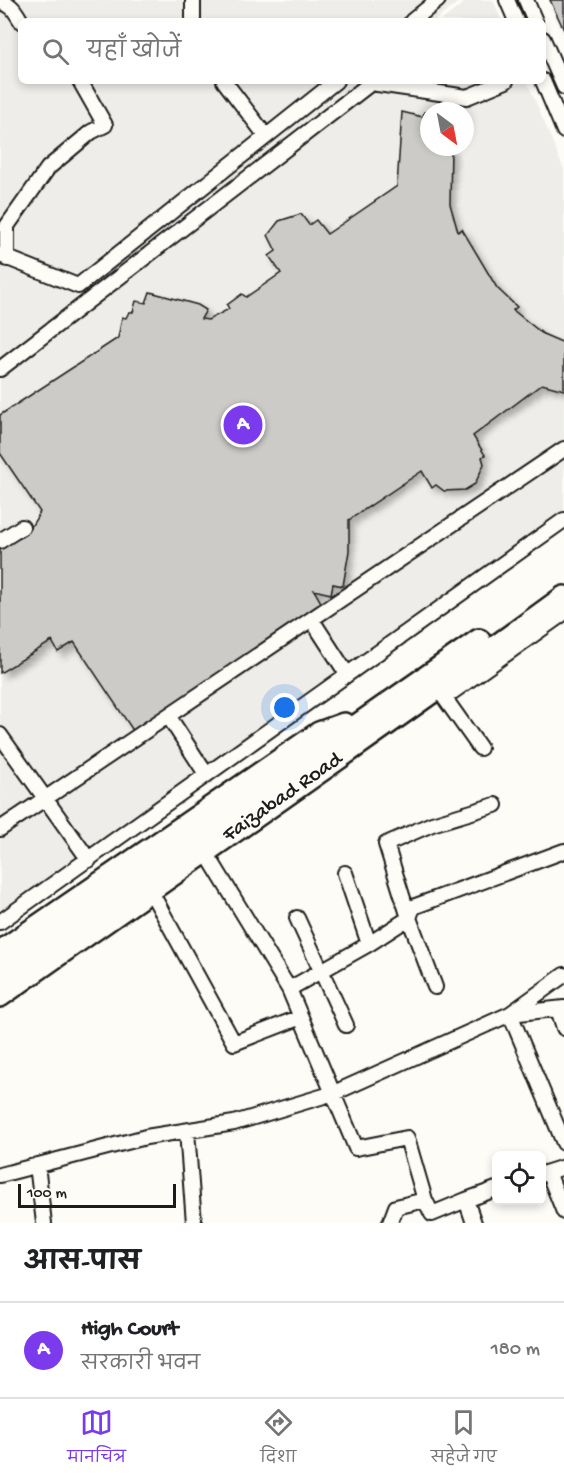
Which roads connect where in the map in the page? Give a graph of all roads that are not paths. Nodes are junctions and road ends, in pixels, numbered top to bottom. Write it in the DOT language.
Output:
graph roads {
  1 [pos="193,0"];
  2 [pos="438,0"];
  3 [pos="507,0"];
  4 [pos="526,0"];
  5 [pos="0,2"];
  6 [pos="19,18"];
  7 [pos="193,18"];
  8 [pos="416,18"];
  9 [pos="515,18"];
  10 [pos="534,18"];
  11 [pos="546,45"];
  12 [pos="563,79"];
  13 [pos="546,80"];
  14 [pos="82,84"];
  15 [pos="226,84"];
  16 [pos="332,84"];
  17 [pos="370,84"];
  18 [pos="378,84"];
  19 [pos="499,84"];
  20 [pos="545,84"];
  21 [pos="564,131"];
  22 [pos="266,136"];
  23 [pos="3,257"];
  24 [pos="0,369"];
  25 [pos="564,449"];
  26 [pos="564,520"];
  27 [pos="22,527"];
  28 [pos="0,541"];
  29 [pos="563,600"];
  30 [pos="312,620"];
  31 [pos="347,674"];
  32 [pos="435,692"];
  33 [pos="375,712"];
  34 [pos="169,717"];
  35 [pos="0,735"];
  36 [pos="480,748"];
  37 [pos="206,774"];
  38 [pos="47,800"];
  39 [pos="495,805"];
  40 [pos="0,830"];
  41 [pos="205,851"];
  42 [pos="564,851"];
  43 [pos="89,860"];
  44 [pos="345,873"];
  45 [pos="150,890"];
  46 [pos="297,918"];
  47 [pos="409,918"];
  48 [pos="0,922"];
  49 [pos="369,944"];
  50 [pos="0,952"];
  51 [pos="321,969"];
  52 [pos="0,975"];
  53 [pos="564,975"];
  54 [pos="435,987"];
  55 [pos="289,988"];
  56 [pos="0,996"];
  57 [pos="561,1008"];
  58 [pos="510,1014"];
  59 [pos="301,1017"];
  60 [pos="346,1025"];
  61 [pos="564,1028"];
  62 [pos="334,1093"];
  63 [pos="187,1131"];
  64 [pos="564,1143"];
  65 [pos="37,1165"];
  66 [pos="564,1167"];
  67 [pos="546,1173"];
  68 [pos="0,1175"];
  69 [pos="546,1175"];
  70 [pos="492,1190"];
  71 [pos="425,1200"];
  72 [pos="466,1200"];
  73 [pos="564,1212"];
  74 [pos="44,1223"];
  75 [pos="194,1223"];
  76 [pos="390,1223"];
  77 [pos="474,1223"];
  1 -- 7 [label="street"];
  2 -- 8 [label="street"];
  3 -- 9 [label="street"];
  4 -- 10 [label="street"];
  5 -- 6 [label="street"];
  11 -- 12 [label="street"];
  12 -- 13 [label="street"];
  14 -- 23 [label="street"];
  15 -- 22 [label="street"];
  16 -- 22 [label="street"];
  17 -- 24 [label="street"];
  18 -- 19 [label="street"];
  20 -- 21 [label="street"];
  22 -- 23 [label="street"];
  25 -- 30 [label="street"];
  26 -- 31 [label="street"];
  27 -- 28 [label="street"];
  29 -- 32 [label="highway, Faizabad Road"];
  29 -- 33 [label="highway, Faizabad Road"];
  30 -- 31 [label="street"];
  30 -- 34 [label="street"];
  31 -- 37 [label="street"];
  32 -- 36 [label="street"];
  32 -- 41 [label="highway, Faizabad Road"];
  33 -- 50 [label="highway"];
  33 -- 52 [label="highway"];
  34 -- 37 [label="street"];
  34 -- 38 [label="street"];
  35 -- 38 [label="street"];
  37 -- 43 [label="street"];
  38 -- 40 [label="street"];
  38 -- 43 [label="street"];
  39 -- 47 [label="street"];
  41 -- 45 [label="highway, Faizabad Road"];
  41 -- 55 [label="street"];
  42 -- 47 [label="street"];
  43 -- 48 [label="street"];
  44 -- 49 [label="street"];
  45 -- 56 [label="highway, Faizabad Road"];
  45 -- 59 [label="street"];
  46 -- 51 [label="street"];
  47 -- 49 [label="street"];
  47 -- 54 [label="street"];
  49 -- 51 [label="street"];
  51 -- 55 [label="street"];
  51 -- 60 [label="street"];
  53 -- 58 [label="street"];
  55 -- 59 [label="street"];
  57 -- 58 [label="street"];
  57 -- 61 [label="street"];
  58 -- 62 [label="street"];
  58 -- 64 [label="street"];
  59 -- 62 [label="street"];
  62 -- 63 [label="street"];
  62 -- 71 [label="street"];
  63 -- 65 [label="street"];
  63 -- 75 [label="street"];
  65 -- 68 [label="street"];
  65 -- 74 [label="street"];
  66 -- 67 [label="street"];
  69 -- 73 [label="street"];
  70 -- 72 [label="street"];
  71 -- 72 [label="street"];
  71 -- 76 [label="street"];
  72 -- 77 [label="street"];
}
